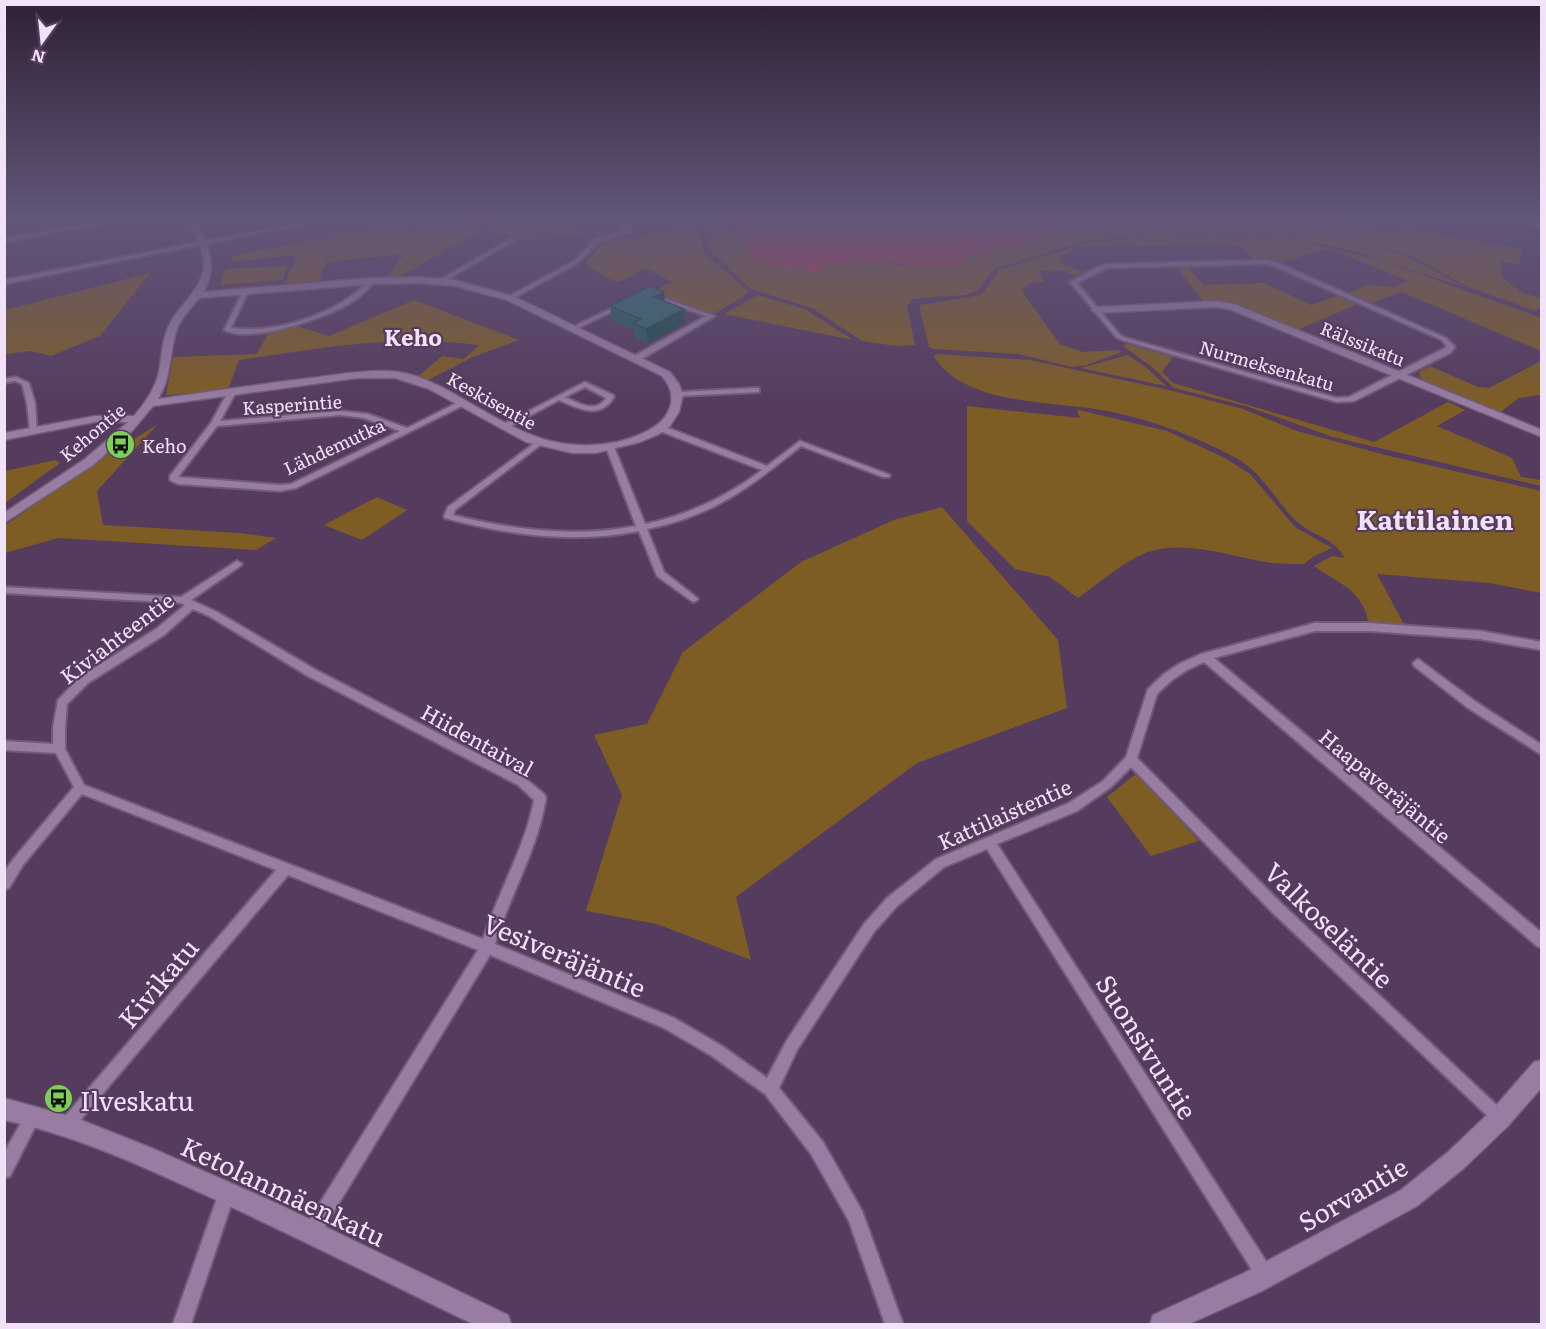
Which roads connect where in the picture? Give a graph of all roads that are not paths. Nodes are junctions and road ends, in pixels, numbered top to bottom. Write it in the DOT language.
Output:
graph roads {
  1 [pos="205,280"];
  2 [pos="543,280"];
  3 [pos="1074,280"];
  4 [pos="1312,280"];
  5 [pos="441,281"];
  6 [pos="372,282"];
  7 [pos="245,292"];
  8 [pos="645,293"];
  9 [pos="196,295"];
  10 [pos="510,298"];
  11 [pos="627,303"];
  12 [pos="1096,310"];
  13 [pos="574,328"];
  14 [pos="636,358"];
  15 [pos="1400,376"];
  16 [pos="4,381"];
  17 [pos="756,390"];
  18 [pos="232,392"];
  19 [pos="679,394"];
  20 [pos="560,398"];
  21 [pos="149,403"];
  22 [pos="464,403"];
  23 [pos="136,419"];
  24 [pos="215,424"];
  25 [pos="504,426"];
  26 [pos="660,428"];
  27 [pos="405,430"];
  28 [pos="34,431"];
  29 [pos="1542,434"];
  30 [pos="4,437"];
  31 [pos="536,444"];
  32 [pos="610,447"];
  33 [pos="768,469"];
  34 [pos="886,475"];
  35 [pos="4,519"];
  36 [pos="640,528"];
  37 [pos="237,564"];
  38 [pos="4,590"];
  39 [pos="693,599"];
  40 [pos="187,603"];
  41 [pos="1542,646"];
  42 [pos="1205,657"];
  43 [pos="1418,663"];
  44 [pos="4,745"];
  45 [pos="59,749"];
  46 [pos="1542,751"];
  47 [pos="1131,759"];
  48 [pos="80,788"];
  49 [pos="989,842"];
  50 [pos="285,869"];
  51 [pos="4,884"];
  52 [pos="1542,942"];
  53 [pos="487,946"];
  54 [pos="1542,1070"];
  55 [pos="770,1089"];
  56 [pos="4,1109"];
  57 [pos="33,1114"];
  58 [pos="1500,1118"];
  59 [pos="66,1126"];
  60 [pos="4,1170"];
  61 [pos="227,1193"];
  62 [pos="311,1233"];
  63 [pos="1266,1275"];
  64 [pos="182,1324"];
  65 [pos="499,1324"];
  66 [pos="894,1324"];
  67 [pos="1162,1324"];
  1 -- 9 [label="street, Kehontie"];
  2 -- 10 [label="street"];
  3 -- 12 [label="street, Nurmeksenkatu"];
  4 -- 15 [label="street, Nurmeksenkatu"];
  5 -- 6 [label="street"];
  5 -- 10 [label="street"];
  6 -- 7 [label="street"];
  6 -- 7 [label="street"];
  7 -- 9 [label="street"];
  8 -- 14 [label="street"];
  9 -- 21 [label="street, Kehontie"];
  10 -- 13 [label="street"];
  11 -- 13 [label="street"];
  12 -- 15 [label="street, Rälssikatu"];
  12 -- 15 [label="street, Nurmeksenkatu"];
  13 -- 14 [label="street"];
  14 -- 19 [label="street"];
  15 -- 29 [label="street, Rälssikatu"];
  16 -- 28 [label="street"];
  17 -- 19 [label="street"];
  18 -- 21 [label="street, Keskisentie"];
  18 -- 22 [label="street, Keskisentie"];
  18 -- 24 [label="street, Lähdemutka"];
  19 -- 26 [label="street"];
  20 -- 20 [label="street"];
  20 -- 25 [label="street"];
  21 -- 23 [label="street, Kehontie"];
  22 -- 25 [label="street, Keskisentie"];
  22 -- 27 [label="street, Lähdemutka"];
  23 -- 28 [label="street"];
  23 -- 35 [label="street, Kehontie"];
  24 -- 27 [label="street, Kasperintie"];
  24 -- 27 [label="street, Lähdemutka"];
  25 -- 31 [label="street, Keskisentie"];
  26 -- 32 [label="street, Keskisentie"];
  26 -- 33 [label="street"];
  28 -- 30 [label="street"];
  31 -- 32 [label="street, Keskisentie"];
  31 -- 36 [label="street"];
  32 -- 36 [label="street"];
  33 -- 34 [label="street"];
  33 -- 36 [label="street"];
  36 -- 39 [label="street"];
  37 -- 40 [label="street, Kiviahteentie"];
  38 -- 40 [label="street, Hiidentaival"];
  40 -- 45 [label="street, Kiviahteentie"];
  40 -- 53 [label="street, Hiidentaival"];
  41 -- 42 [label="street, Kattilaistentie"];
  42 -- 47 [label="street, Kattilaistentie"];
  42 -- 52 [label="street, Haapaveräjäntie"];
  43 -- 46 [label="street"];
  44 -- 45 [label="street"];
  45 -- 48 [label="street, Kiviahteentie"];
  47 -- 49 [label="street, Kattilaistentie"];
  47 -- 58 [label="street, Valkoseläntie"];
  48 -- 50 [label="street, Vesiveräjäntie"];
  48 -- 51 [label="street"];
  49 -- 55 [label="street, Kattilaistentie"];
  49 -- 63 [label="street, Suonsivuntie"];
  50 -- 53 [label="street, Vesiveräjäntie"];
  50 -- 59 [label="street, Kivikatu"];
  53 -- 55 [label="street, Vesiveräjäntie"];
  53 -- 62 [label="street, Hiidentaival"];
  54 -- 58 [label="street, Sorvantie"];
  55 -- 66 [label="street, Vesiveräjäntie"];
  56 -- 57 [label="street, Ketolanmäenkatu"];
  57 -- 59 [label="street, Ketolanmäenkatu"];
  57 -- 60 [label="street"];
  58 -- 63 [label="street, Sorvantie"];
  59 -- 61 [label="street, Ketolanmäenkatu"];
  61 -- 62 [label="street, Ketolanmäenkatu"];
  61 -- 64 [label="street"];
  62 -- 65 [label="street, Ketolanmäenkatu"];
  63 -- 67 [label="street, Sorvantie"];
}
